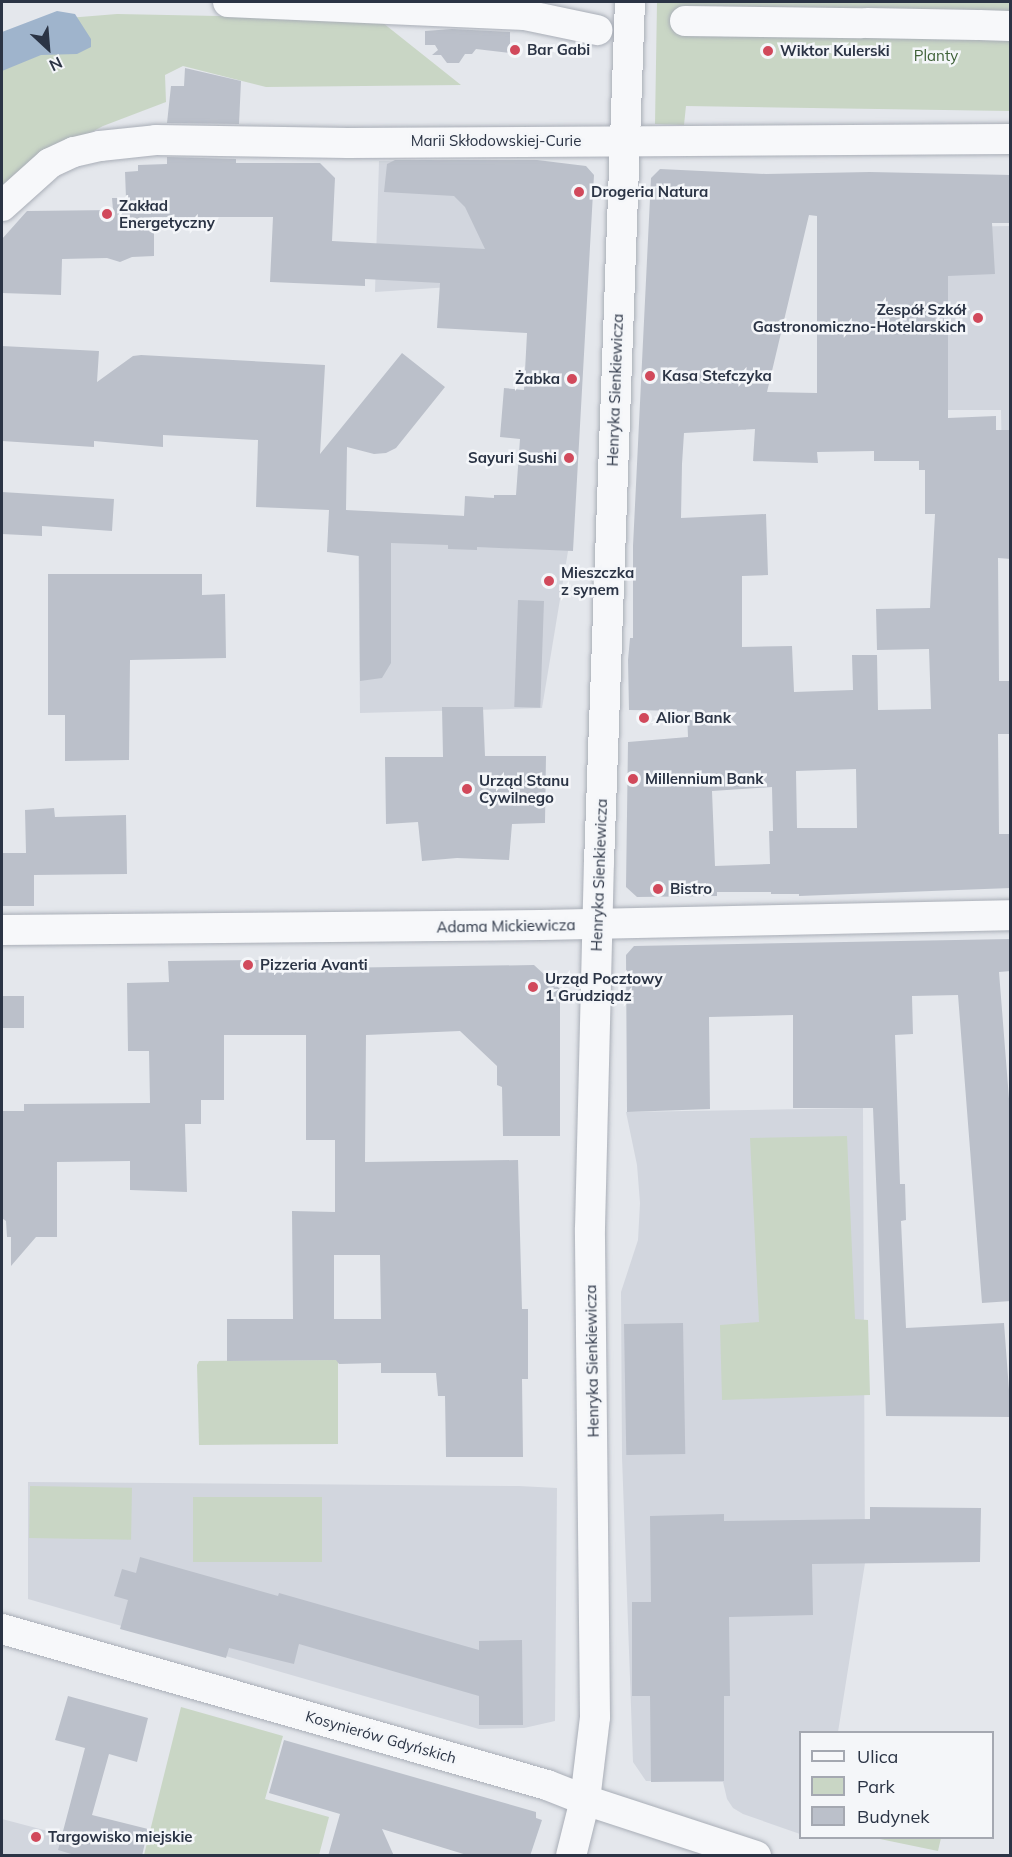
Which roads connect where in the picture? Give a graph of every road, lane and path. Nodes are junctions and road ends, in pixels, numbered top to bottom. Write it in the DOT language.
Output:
graph roads {
  1 [pos="228,2"];
  2 [pos="630,2"];
  3 [pos="686,21"];
  4 [pos="1011,26"];
  5 [pos="597,30"];
  6 [pos="1011,139"];
  7 [pos="623,140"];
  8 [pos="2,206"];
  9 [pos="1011,915"];
  10 [pos="598,924"];
  11 [pos="2,930"];
  12 [pos="2,1629"];
  13 [pos="585,1800"];
  14 [pos="572,1856"];
  15 [pos="756,1856"];
  1 -- 5 [label="street"];
  2 -- 7 [label="street, Henryka Sienkiewicza"];
  3 -- 4 [label="street"];
  6 -- 7 [label="street, Marii Skłodowskiej-Curie"];
  7 -- 8 [label="street, Marii Skłodowskiej-Curie"];
  7 -- 10 [label="street, Henryka Sienkiewicza"];
  9 -- 10 [label="street, Adama Mickiewicza"];
  10 -- 11 [label="street, Adama Mickiewicza"];
  10 -- 13 [label="street, Henryka Sienkiewicza"];
  12 -- 13 [label="street, Kosynierów Gdyńskich"];
  13 -- 14 [label="street, Henryka Sienkiewicza"];
  13 -- 15 [label="street, Kosynierów Gdyńskich"];
}
